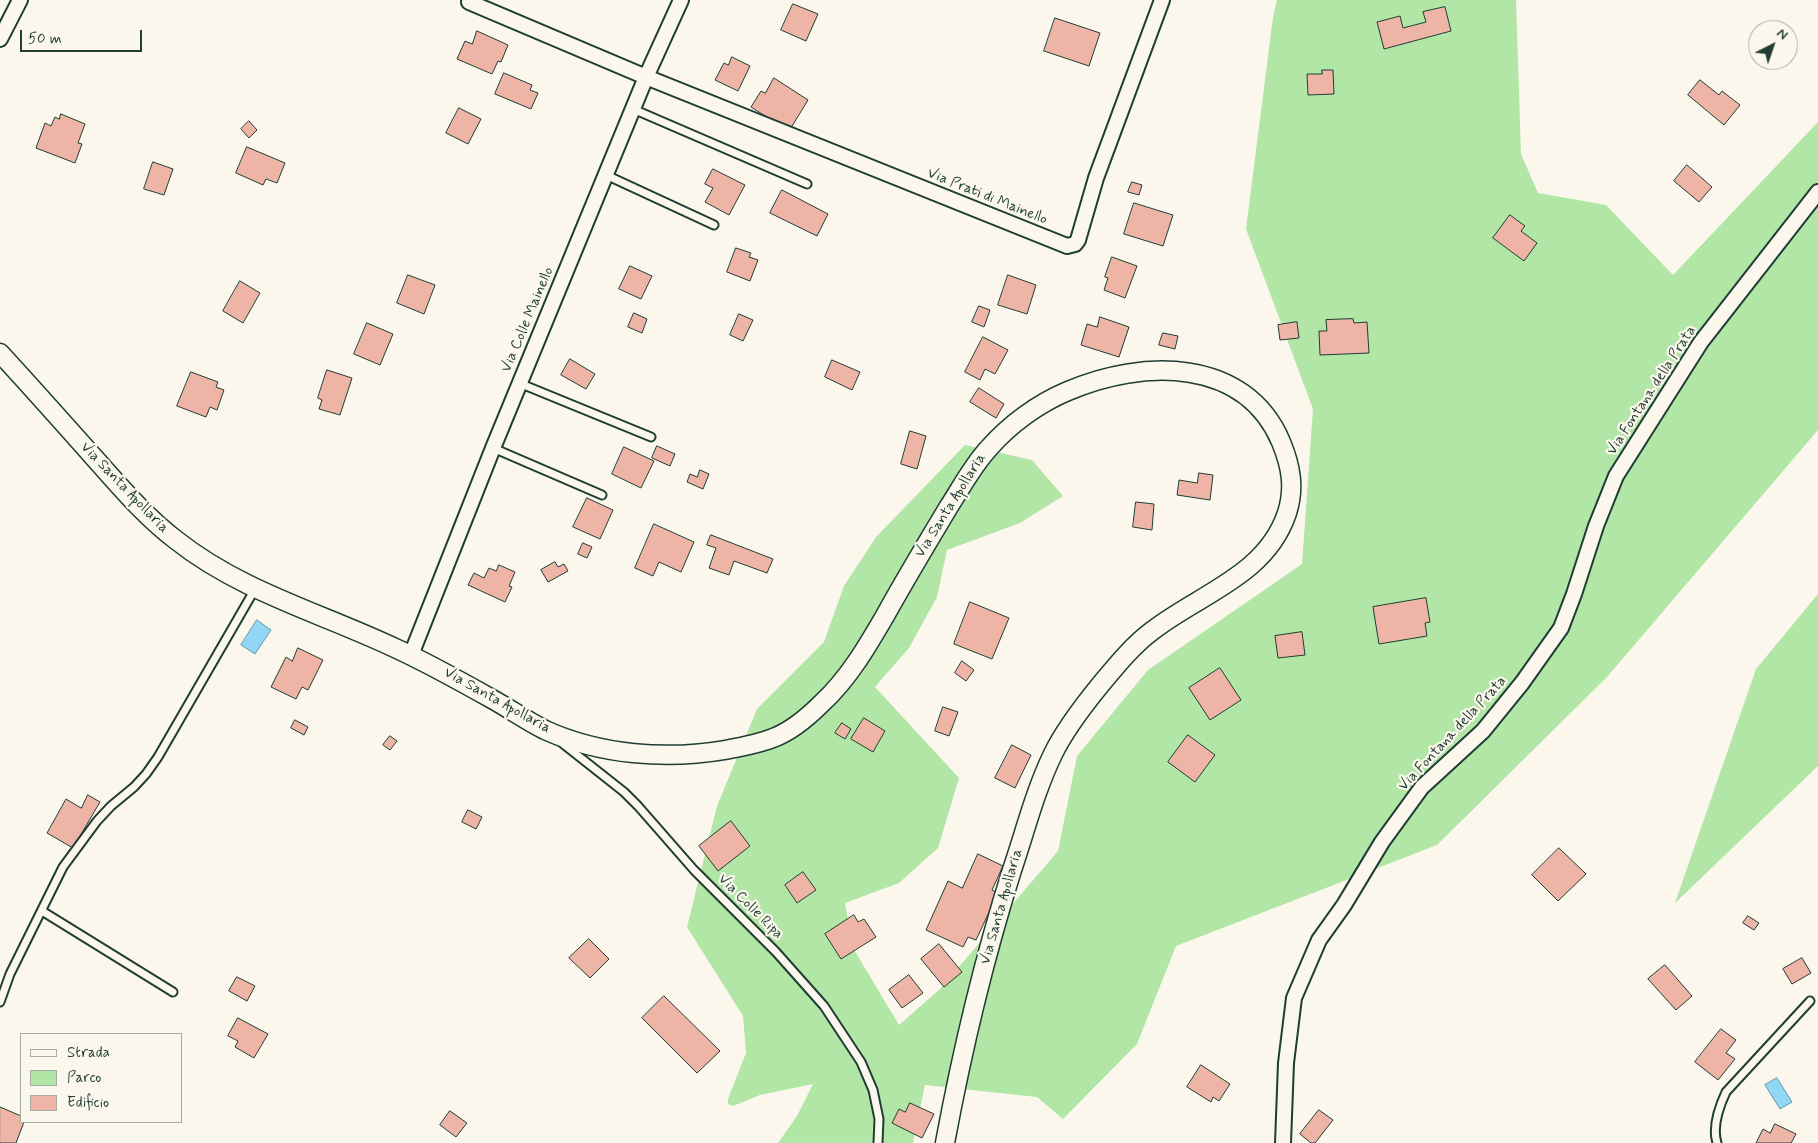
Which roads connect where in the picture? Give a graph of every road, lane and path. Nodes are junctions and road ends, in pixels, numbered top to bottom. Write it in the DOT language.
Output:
graph roads {
  1 [pos="20,0"];
  2 [pos="681,0"];
  3 [pos="1162,0"];
  4 [pos="469,2"];
  5 [pos="0,39"];
  6 [pos="646,77"];
  7 [pos="633,109"];
  8 [pos="606,175"];
  9 [pos="807,184"];
  10 [pos="1818,192"];
  11 [pos="714,225"];
  12 [pos="0,353"];
  13 [pos="519,383"];
  14 [pos="650,437"];
  15 [pos="493,448"];
  16 [pos="602,495"];
  17 [pos="255,588"];
  18 [pos="411,655"];
  19 [pos="544,729"];
  20 [pos="42,911"];
  21 [pos="172,992"];
  22 [pos="1810,1001"];
  23 [pos="0,1002"];
  24 [pos="878,1143"];
  25 [pos="945,1143"];
  26 [pos="1283,1143"];
  27 [pos="1717,1143"];
  1 -- 5 [label="street"];
  2 -- 6 [label="street, Via Colle Mainello"];
  3 -- 6 [label="street, Via Prati di Mainello"];
  4 -- 6 [label="street"];
  6 -- 7 [label="street, Via Colle Mainello"];
  7 -- 8 [label="street, Via Colle Mainello"];
  7 -- 9 [label="lane"];
  8 -- 11 [label="lane"];
  8 -- 13 [label="street, Via Colle Mainello"];
  10 -- 26 [label="street, Via Fontana della Prata"];
  12 -- 17 [label="street, Via Santa Apollaria"];
  13 -- 14 [label="lane"];
  13 -- 15 [label="street, Via Colle Mainello"];
  15 -- 16 [label="lane"];
  15 -- 18 [label="street, Via Colle Mainello"];
  17 -- 18 [label="street, Via Santa Apollaria"];
  17 -- 20 [label="lane"];
  18 -- 19 [label="street, Via Santa Apollaria"];
  19 -- 24 [label="lane, Via Colle Ripa"];
  19 -- 25 [label="street, Via Santa Apollaria"];
  20 -- 21 [label="lane"];
  20 -- 23 [label="lane"];
  22 -- 27 [label="lane"];
}
